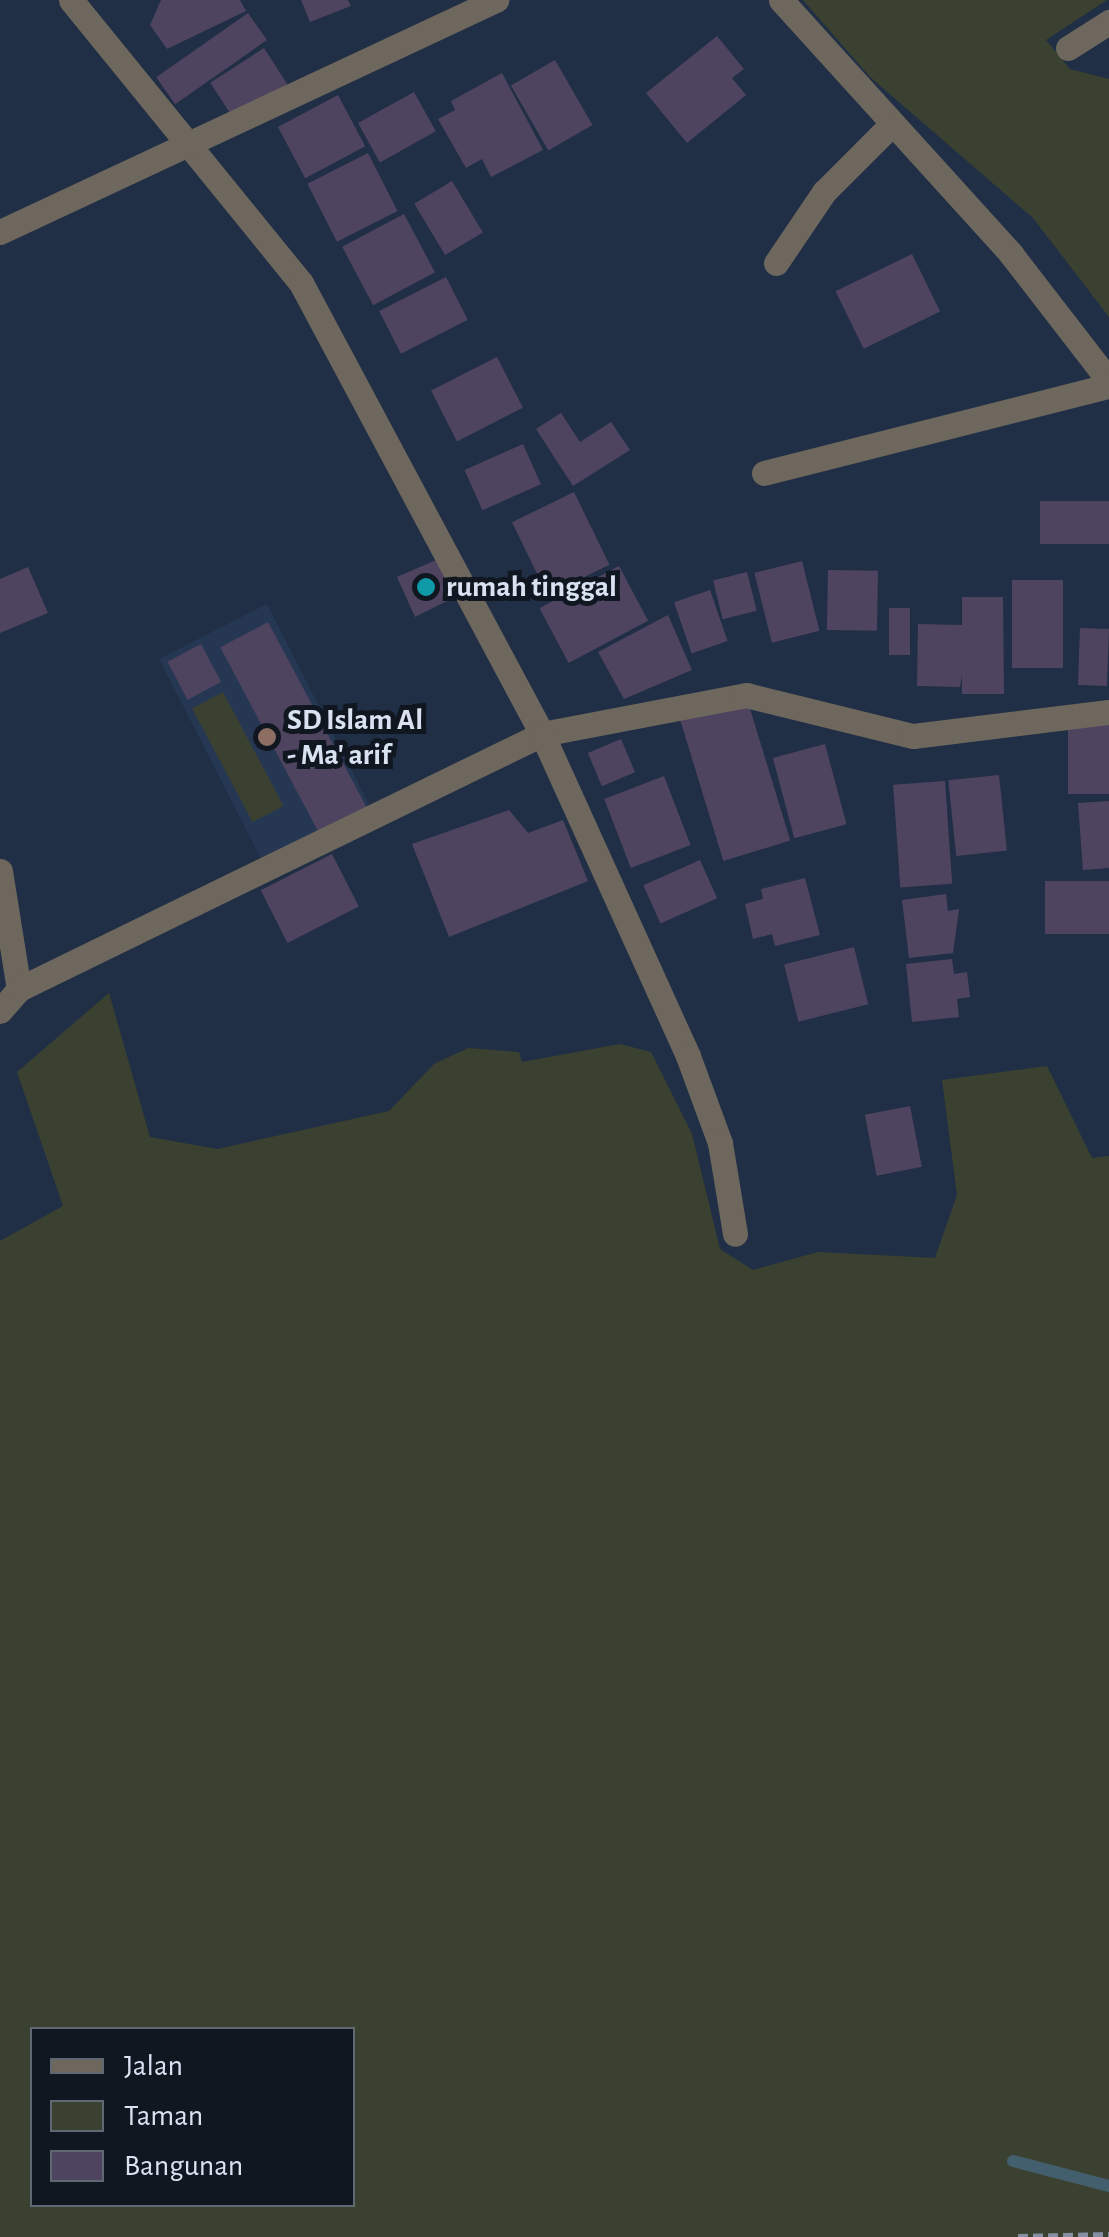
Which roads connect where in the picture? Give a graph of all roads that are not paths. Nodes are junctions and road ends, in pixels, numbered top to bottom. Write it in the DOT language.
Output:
graph roads {
  1 [pos="71,0"];
  2 [pos="496,0"];
  3 [pos="780,0"];
  4 [pos="1105,31"];
  5 [pos="1068,48"];
  6 [pos="888,128"];
  7 [pos="194,142"];
  8 [pos="0,232"];
  9 [pos="776,263"];
  10 [pos="1109,383"];
  11 [pos="764,473"];
  12 [pos="1109,712"];
  13 [pos="542,734"];
  14 [pos="0,871"];
  15 [pos="19,989"];
  16 [pos="0,1011"];
  17 [pos="735,1234"];
  1 -- 7 [label="street"];
  2 -- 7 [label="street"];
  3 -- 6 [label="street"];
  4 -- 5 [label="street"];
  6 -- 9 [label="street"];
  6 -- 10 [label="street"];
  7 -- 8 [label="street"];
  7 -- 13 [label="street"];
  10 -- 11 [label="street"];
  12 -- 13 [label="street"];
  13 -- 15 [label="street"];
  13 -- 17 [label="street"];
  14 -- 15 [label="street"];
  15 -- 16 [label="street"];
}
